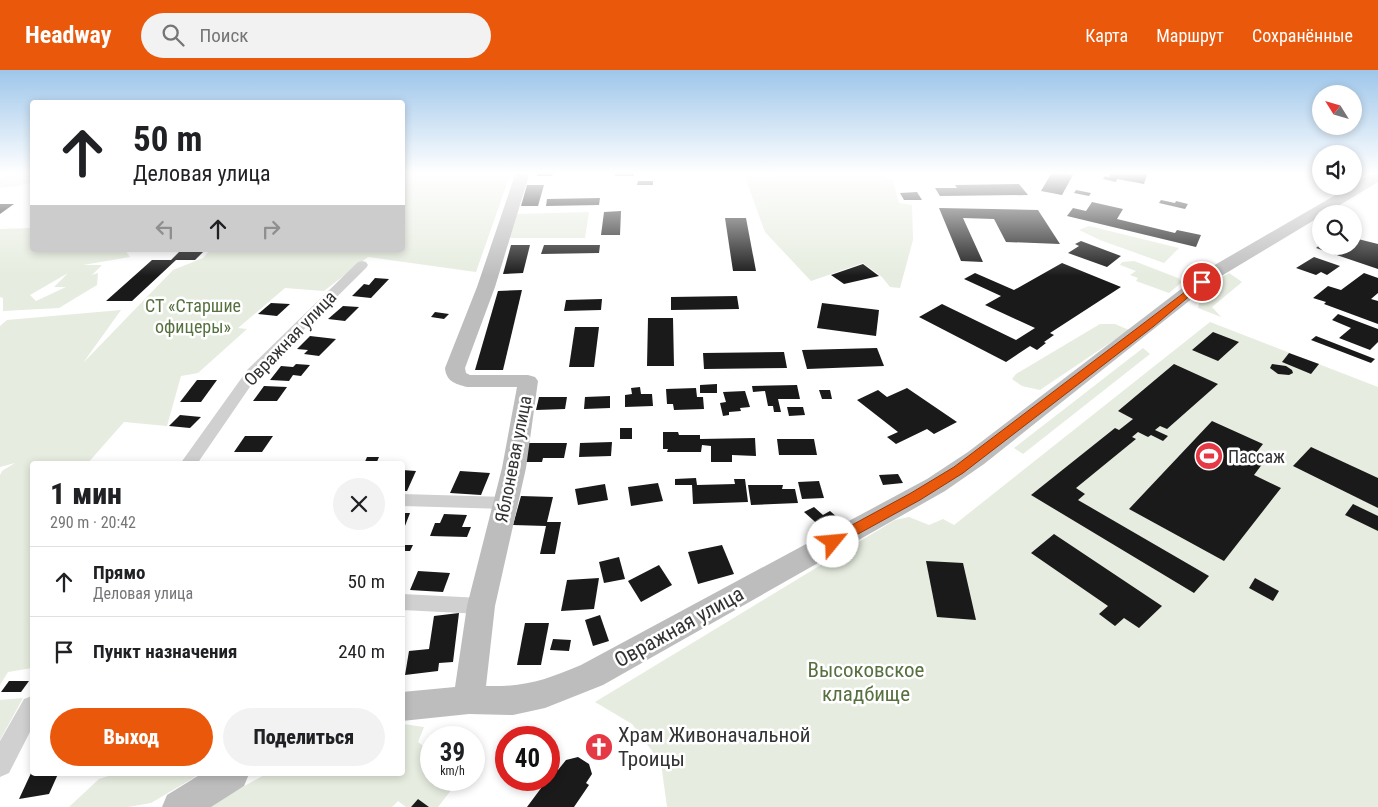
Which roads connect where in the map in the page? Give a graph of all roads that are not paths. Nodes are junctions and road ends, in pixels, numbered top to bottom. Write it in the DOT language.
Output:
graph roads {
  1 [pos="512,206"];
  2 [pos="1327,206"];
  3 [pos="362,265"];
  4 [pos="190,461"];
  5 [pos="405,500"];
  6 [pos="506,503"];
  7 [pos="405,602"];
  8 [pos="481,606"];
  9 [pos="469,700"];
  10 [pos="405,708"];
  11 [pos="30,710"];
  12 [pos="0,765"];
  13 [pos="229,776"];
  14 [pos="179,807"];
  1 -- 6 [label="street, Яблоневая улица"];
  2 -- 9 [label="street, Овражная улица"];
  3 -- 4 [label="street, Овражная улица"];
  5 -- 6 [label="street"];
  6 -- 8 [label="street, Яблоневая улица"];
  7 -- 8 [label="street"];
  8 -- 9 [label="street, Яблоневая улица"];
  9 -- 10 [label="street, Овражная улица"];
  11 -- 12 [label="street"];
  13 -- 14 [label="street"];
}
